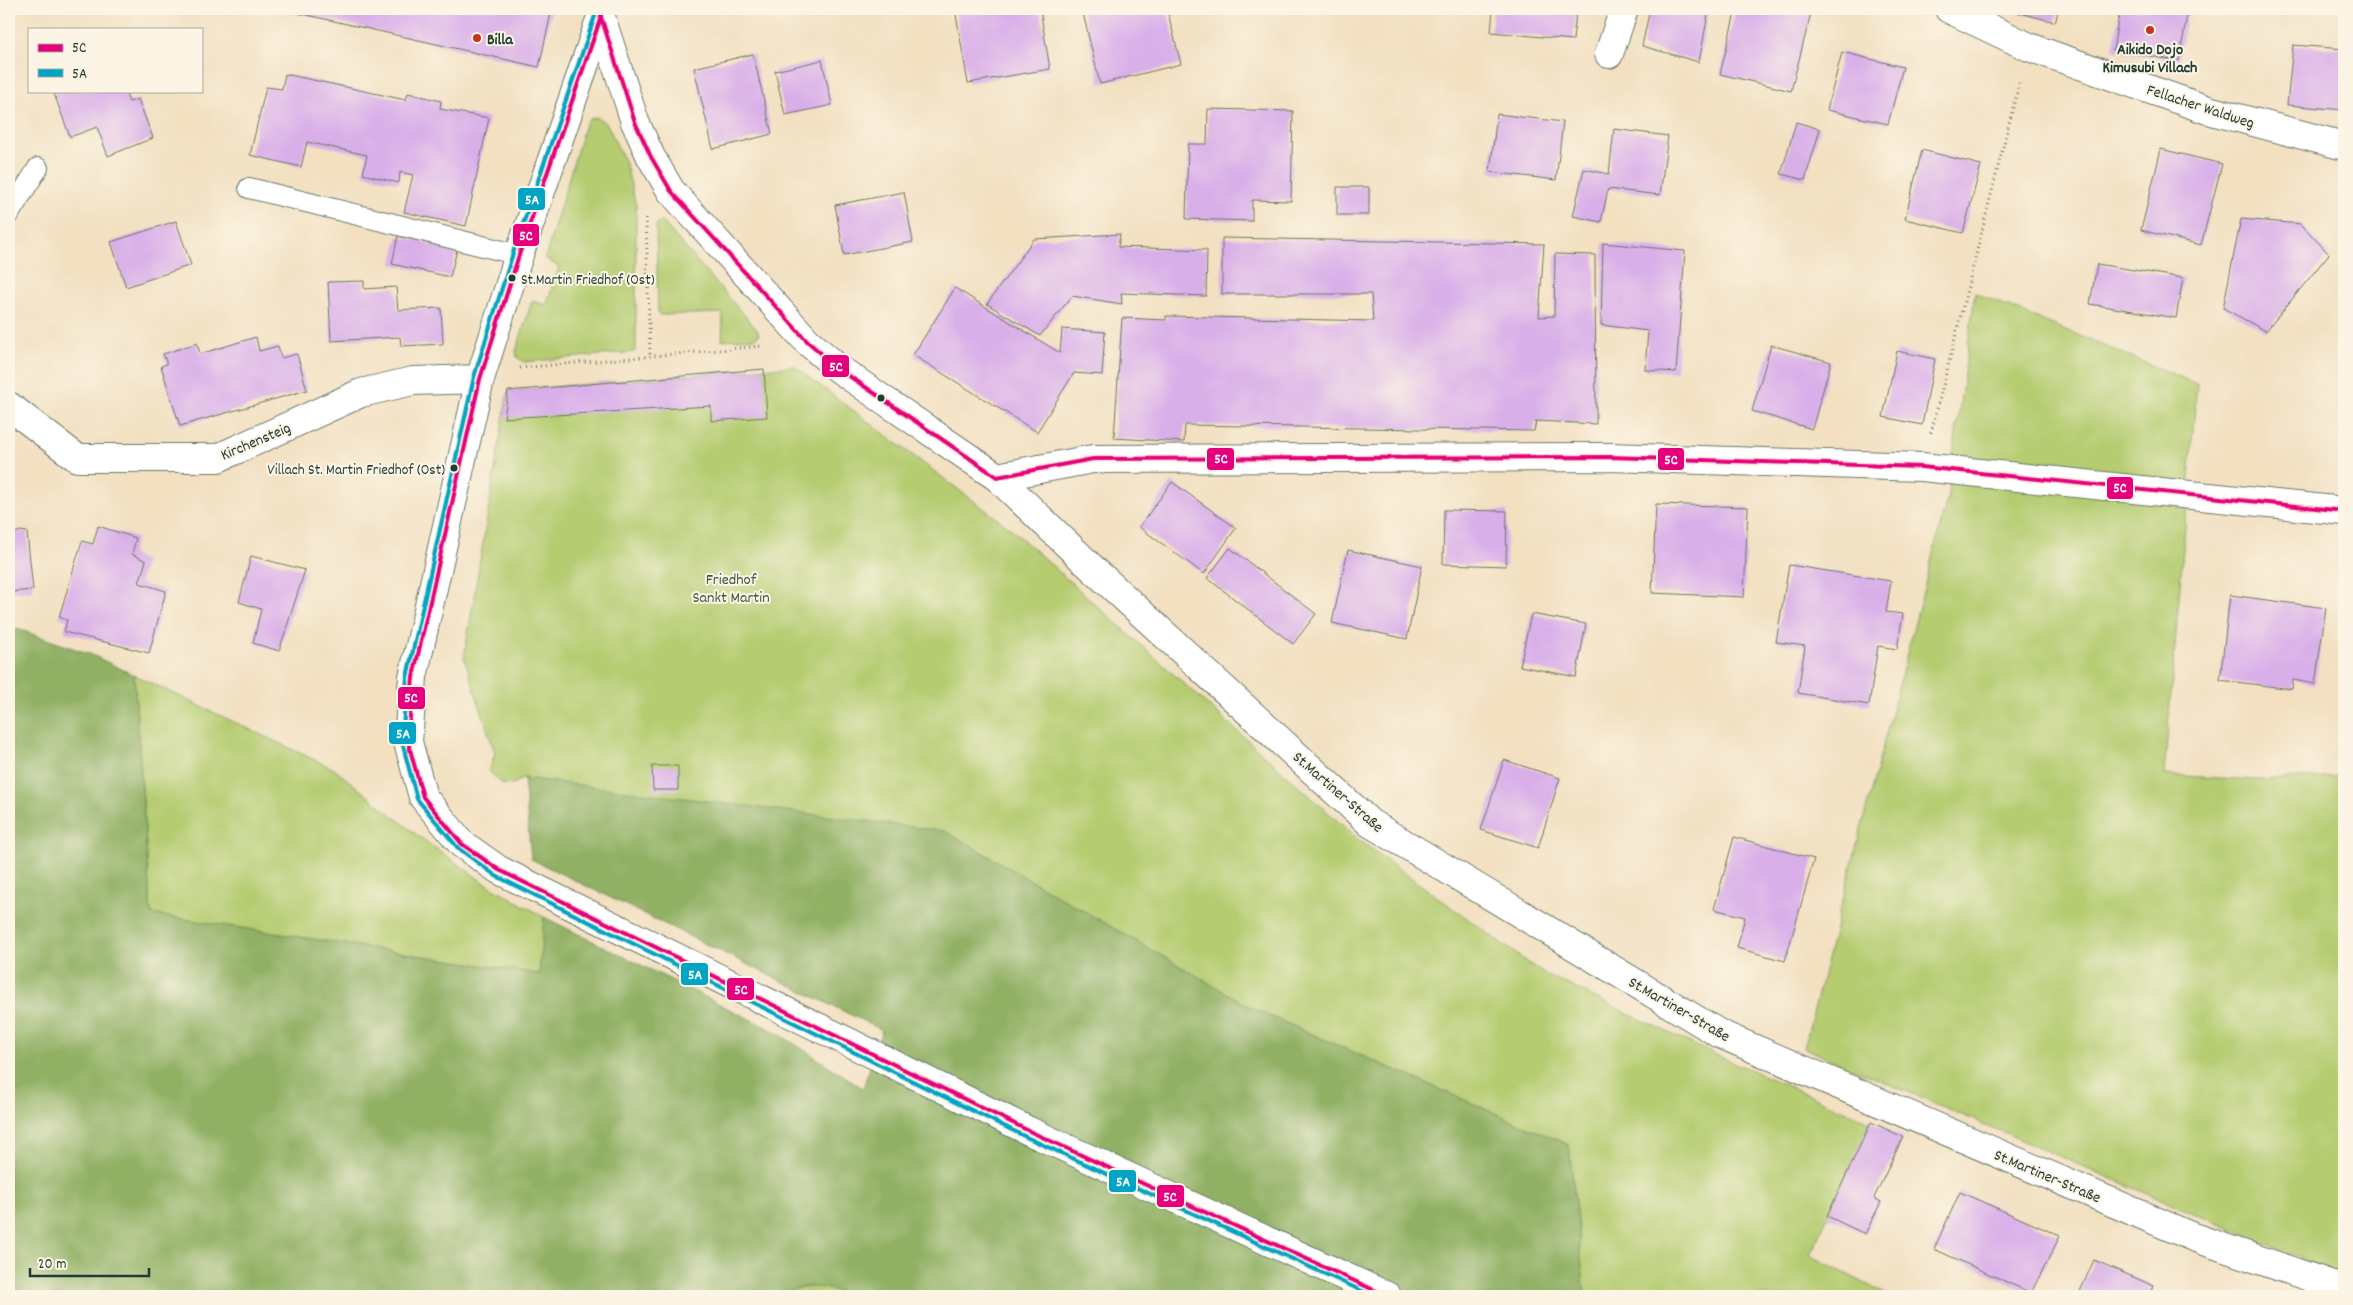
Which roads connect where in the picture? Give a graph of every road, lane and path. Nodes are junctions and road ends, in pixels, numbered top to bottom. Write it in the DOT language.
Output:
graph roads {
  1 [pos="1624,9"];
  2 [pos="1949,9"];
  3 [pos="601,13"];
  4 [pos="2029,46"];
  5 [pos="1609,54"];
  6 [pos="2344,146"];
  7 [pos="38,168"];
  8 [pos="249,188"];
  9 [pos="9,214"];
  10 [pos="646,214"];
  11 [pos="518,255"];
  12 [pos="807,342"];
  13 [pos="650,356"];
  14 [pos="512,365"];
  15 [pos="480,379"];
  16 [pos="9,406"];
  17 [pos="1922,467"];
  18 [pos="997,477"];
  19 [pos="2344,511"];
  20 [pos="2344,1289"];
  21 [pos="1387,1296"];
  1 -- 5 [label="street"];
  2 -- 4 [label="street, Fellacher Waldweg"];
  3 -- 11 [label="street"];
  3 -- 12 [label="street, St.Martiner-Straße"];
  4 -- 6 [label="street, Fellacher Waldweg"];
  4 -- 17 [label="path"];
  7 -- 9 [label="lane"];
  8 -- 11 [label="lane"];
  10 -- 13 [label="path"];
  11 -- 15 [label="street"];
  12 -- 13 [label="path"];
  12 -- 18 [label="street, St.Martiner-Straße"];
  13 -- 14 [label="path"];
  15 -- 16 [label="street, Kirchensteig"];
  15 -- 21 [label="street"];
  17 -- 18 [label="street"];
  17 -- 19 [label="street"];
  18 -- 20 [label="street, St.Martiner-Straße"];
}
